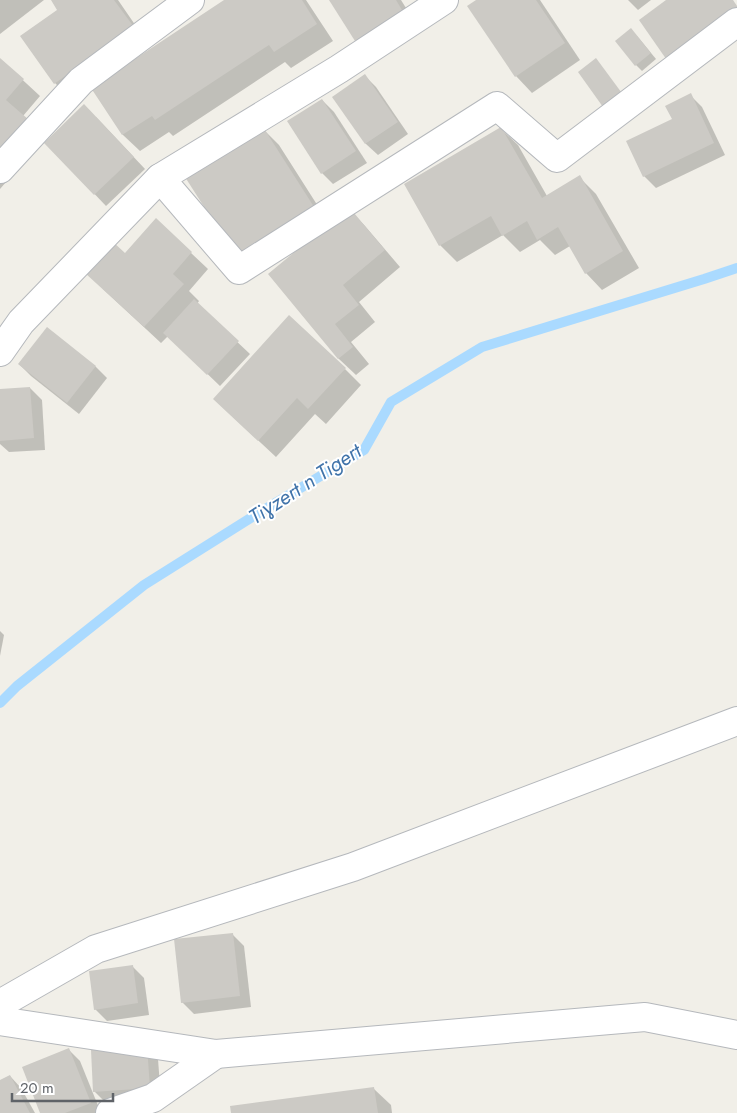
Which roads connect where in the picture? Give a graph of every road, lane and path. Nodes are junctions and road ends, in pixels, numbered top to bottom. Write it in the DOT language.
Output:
graph roads {
  1 [pos="190,0"];
  2 [pos="444,0"];
  3 [pos="737,22"];
  4 [pos="0,169"];
  5 [pos="160,178"];
  6 [pos="0,352"];
  7 [pos="737,721"];
  8 [pos="0,1004"];
  9 [pos="0,1021"];
  10 [pos="737,1035"];
  11 [pos="216,1054"];
  12 [pos="110,1113"];
  1 -- 4 [label="street"];
  2 -- 5 [label="street"];
  3 -- 5 [label="street"];
  5 -- 6 [label="street"];
  7 -- 8 [label="street"];
  9 -- 11 [label="street"];
  10 -- 11 [label="street"];
  11 -- 12 [label="street"];
}
